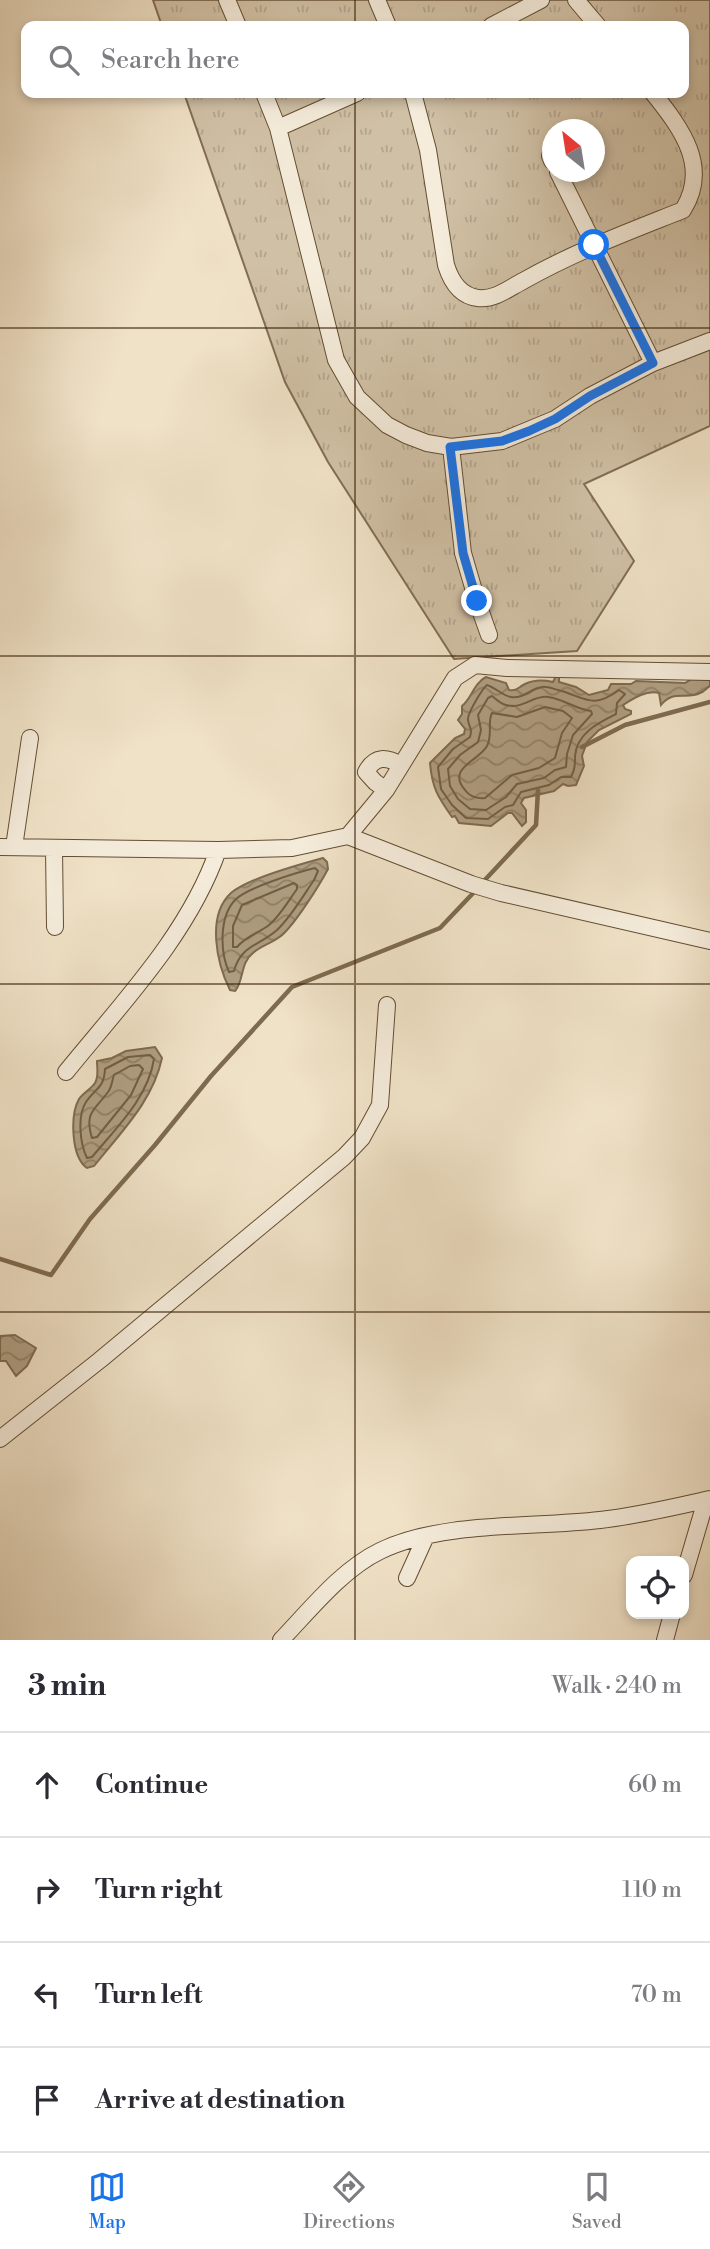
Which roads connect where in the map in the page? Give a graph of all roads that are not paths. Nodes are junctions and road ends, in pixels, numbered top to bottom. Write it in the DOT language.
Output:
graph roads {
  1 [pos="227,0"];
  2 [pos="377,0"];
  3 [pos="541,0"];
  4 [pos="576,0"];
  5 [pos="236,21"];
  6 [pos="386,21"];
  7 [pos="501,21"];
  8 [pos="593,21"];
  9 [pos="266,98"];
  10 [pos="346,98"];
  11 [pos="414,98"];
  12 [pos="657,98"];
  13 [pos="278,128"];
  14 [pos="563,182"];
  15 [pos="594,245"];
  16 [pos="710,341"];
  17 [pos="653,363"];
  18 [pos="450,447"];
  19 [pos="489,635"];
  20 [pos="710,672"];
  21 [pos="30,738"];
  22 [pos="401,765"];
  23 [pos="386,790"];
  24 [pos="353,839"];
  25 [pos="7,847"];
  26 [pos="54,848"];
  27 [pos="218,850"];
  28 [pos="55,927"];
  29 [pos="710,941"];
  30 [pos="387,1005"];
  31 [pos="65,1072"];
  32 [pos="0,1439"];
  33 [pos="708,1499"];
  34 [pos="426,1536"];
  35 [pos="689,1560"];
  36 [pos="407,1578"];
  37 [pos="671,1619"];
  38 [pos="281,1640"];
  39 [pos="665,1640"];
  1 -- 5 [label="street"];
  2 -- 6 [label="street"];
  3 -- 7 [label="street"];
  4 -- 8 [label="street"];
  9 -- 13 [label="street"];
  10 -- 13 [label="street"];
  11 -- 15 [label="street"];
  12 -- 15 [label="street"];
  13 -- 18 [label="street"];
  14 -- 15 [label="street"];
  15 -- 17 [label="street"];
  16 -- 17 [label="street"];
  17 -- 18 [label="street"];
  18 -- 19 [label="street"];
  20 -- 22 [label="street"];
  21 -- 25 [label="street"];
  22 -- 23 [label="street"];
  22 -- 23 [label="street"];
  23 -- 24 [label="street"];
  24 -- 27 [label="street"];
  24 -- 29 [label="street"];
  25 -- 26 [label="street"];
  26 -- 27 [label="street"];
  26 -- 28 [label="street"];
  27 -- 31 [label="street"];
  30 -- 32 [label="street"];
  33 -- 34 [label="street"];
  33 -- 35 [label="street"];
  34 -- 36 [label="street"];
  34 -- 38 [label="street"];
  37 -- 39 [label="street"];
}
